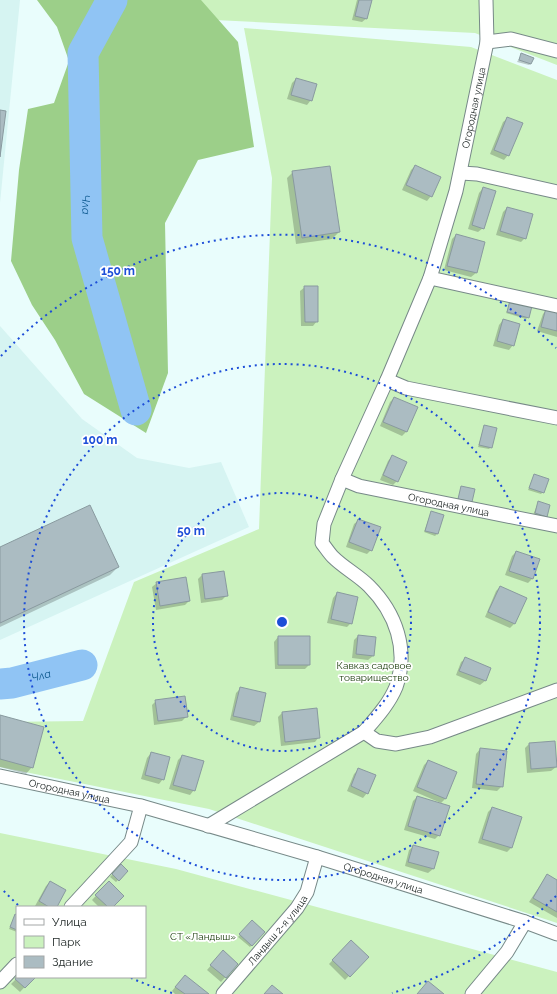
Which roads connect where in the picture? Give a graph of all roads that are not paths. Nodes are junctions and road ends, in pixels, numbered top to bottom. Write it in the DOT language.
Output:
graph roads {
  1 [pos="486,0"];
  2 [pos="487,42"];
  3 [pos="557,51"];
  4 [pos="461,173"];
  5 [pos="557,192"];
  6 [pos="430,278"];
  7 [pos="557,306"];
  8 [pos="387,380"];
  9 [pos="557,418"];
  10 [pos="342,479"];
  11 [pos="557,526"];
  12 [pos="557,690"];
  13 [pos="364,732"];
  14 [pos="0,776"];
  15 [pos="140,806"];
  16 [pos="208,826"];
  17 [pos="317,857"];
  18 [pos="72,906"];
  19 [pos="525,922"];
  20 [pos="557,934"];
  21 [pos="16,965"];
  22 [pos="0,982"];
  23 [pos="223,994"];
  24 [pos="472,994"];
  1 -- 2 [label="street, Огородная улица"];
  2 -- 3 [label="street"];
  2 -- 4 [label="street, Огородная улица"];
  4 -- 5 [label="street"];
  4 -- 6 [label="street, Огородная улица"];
  6 -- 7 [label="street"];
  6 -- 8 [label="street, Огородная улица"];
  8 -- 9 [label="street"];
  8 -- 10 [label="street, Огородная улица"];
  10 -- 11 [label="street, Огородная улица"];
  10 -- 13 [label="street, Огородная улица"];
  12 -- 13 [label="street"];
  13 -- 16 [label="street, Огородная улица"];
  14 -- 15 [label="street, Огородная улица"];
  15 -- 16 [label="street, Огородная улица"];
  15 -- 18 [label="street"];
  16 -- 17 [label="street, Огородная улица"];
  17 -- 19 [label="street, Огородная улица"];
  17 -- 23 [label="street, Ландыш 2-я улица"];
  19 -- 20 [label="street, Огородная улица"];
  19 -- 24 [label="street"];
  21 -- 22 [label="street"];
}
